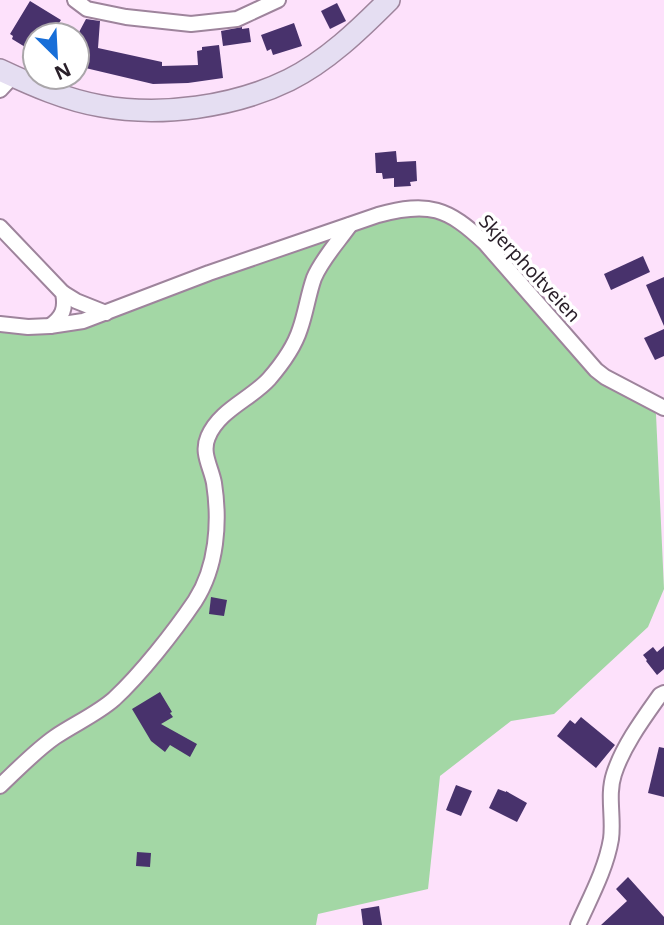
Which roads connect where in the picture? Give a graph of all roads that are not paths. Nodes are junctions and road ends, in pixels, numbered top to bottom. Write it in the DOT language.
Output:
graph roads {
  1 [pos="75,0"];
  2 [pos="278,0"];
  3 [pos="389,0"];
  4 [pos="4,79"];
  5 [pos="350,225"];
  6 [pos="0,227"];
  7 [pos="63,293"];
  8 [pos="106,313"];
  9 [pos="0,324"];
  10 [pos="51,326"];
  11 [pos="664,408"];
  12 [pos="664,693"];
  13 [pos="0,786"];
  14 [pos="578,925"];
  1 -- 2 [label="street"];
  3 -- 4 [label="street"];
  5 -- 8 [label="street, Skjerpholtveien"];
  5 -- 11 [label="street, Skjerpholtveien"];
  5 -- 13 [label="street"];
  6 -- 7 [label="street"];
  7 -- 8 [label="street"];
  7 -- 10 [label="street"];
  8 -- 10 [label="street, Skjerpholtveien"];
  9 -- 10 [label="street, Skjerpholtveien"];
  12 -- 14 [label="street"];
}
